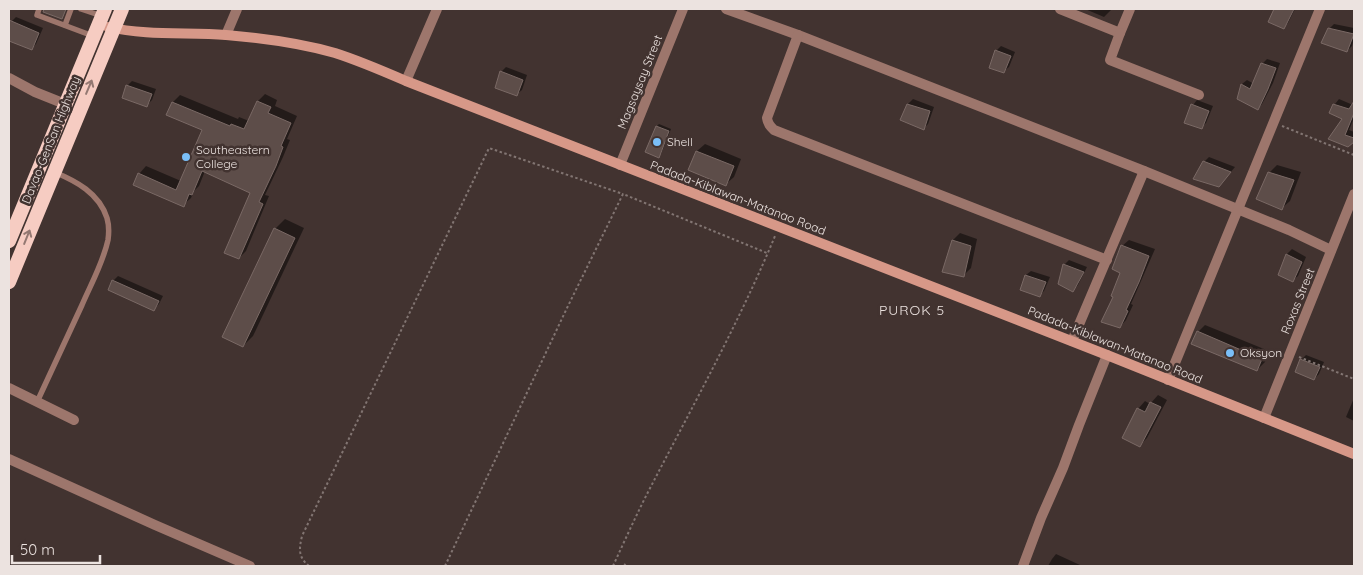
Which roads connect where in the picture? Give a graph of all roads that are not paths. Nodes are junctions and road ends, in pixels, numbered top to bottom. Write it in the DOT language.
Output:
graph roads {
  1 [pos="39,9"];
  2 [pos="71,9"];
  3 [pos="81,9"];
  4 [pos="122,9"];
  5 [pos="237,9"];
  6 [pos="437,9"];
  7 [pos="683,9"];
  8 [pos="726,9"];
  9 [pos="1060,9"];
  10 [pos="1130,9"];
  11 [pos="1320,9"];
  12 [pos="100,21"];
  13 [pos="65,26"];
  14 [pos="114,28"];
  15 [pos="1120,33"];
  16 [pos="226,35"];
  17 [pos="798,35"];
  18 [pos="9,78"];
  19 [pos="406,81"];
  20 [pos="1200,95"];
  21 [pos="65,104"];
  22 [pos="620,165"];
  23 [pos="1144,171"];
  24 [pos="54,172"];
  25 [pos="1354,196"];
  26 [pos="1238,209"];
  27 [pos="9,241"];
  28 [pos="1332,250"];
  29 [pos="1106,260"];
  30 [pos="9,282"];
  31 [pos="1072,341"];
  32 [pos="1107,355"];
  33 [pos="1168,380"];
  34 [pos="9,388"];
  35 [pos="38,402"];
  36 [pos="1264,418"];
  37 [pos="74,420"];
  38 [pos="1354,454"];
  39 [pos="9,459"];
  40 [pos="250,566"];
  41 [pos="1023,566"];
  1 -- 13 [label="lane"];
  2 -- 13 [label="lane"];
  3 -- 12 [label="lane"];
  4 -- 14 [label="highway, Davao-GenSan Highway"];
  5 -- 16 [label="street"];
  6 -- 19 [label="street"];
  7 -- 22 [label="street, Magsaysay Street"];
  8 -- 17 [label="street"];
  9 -- 15 [label="street"];
  10 -- 15 [label="street"];
  11 -- 26 [label="street"];
  12 -- 13 [label="lane"];
  12 -- 14 [label="main road, Padada-Kiblawan-Matanao Road"];
  12 -- 21 [label="highway, Davao-GenSan Highway"];
  14 -- 16 [label="main road, Padada-Kiblawan-Matanao Road"];
  24 -- 14 [label="highway, Davao-GenSan Highway, one-way"];
  15 -- 20 [label="street"];
  16 -- 19 [label="main road, Padada-Kiblawan-Matanao Road"];
  17 -- 23 [label="street"];
  17 -- 29 [label="street"];
  18 -- 21 [label="street"];
  19 -- 22 [label="main road, Padada-Kiblawan-Matanao Road"];
  21 -- 27 [label="highway, Davao-GenSan Highway"];
  22 -- 31 [label="main road, Padada-Kiblawan-Matanao Road"];
  23 -- 26 [label="street"];
  23 -- 29 [label="street"];
  30 -- 24 [label="highway, Davao-GenSan Highway, one-way"];
  24 -- 35 [label="lane"];
  25 -- 28 [label="street, Roxas Street"];
  26 -- 28 [label="street"];
  26 -- 33 [label="street"];
  28 -- 36 [label="street, Roxas Street"];
  29 -- 31 [label="street"];
  31 -- 32 [label="main road, Padada-Kiblawan-Matanao Road"];
  32 -- 33 [label="main road, Padada-Kiblawan-Matanao Road"];
  32 -- 41 [label="street"];
  33 -- 36 [label="main road, Padada-Kiblawan-Matanao Road"];
  34 -- 35 [label="street"];
  35 -- 37 [label="street"];
  36 -- 38 [label="main road, Padada-Kiblawan-Matanao Road"];
  39 -- 40 [label="street"];
}
